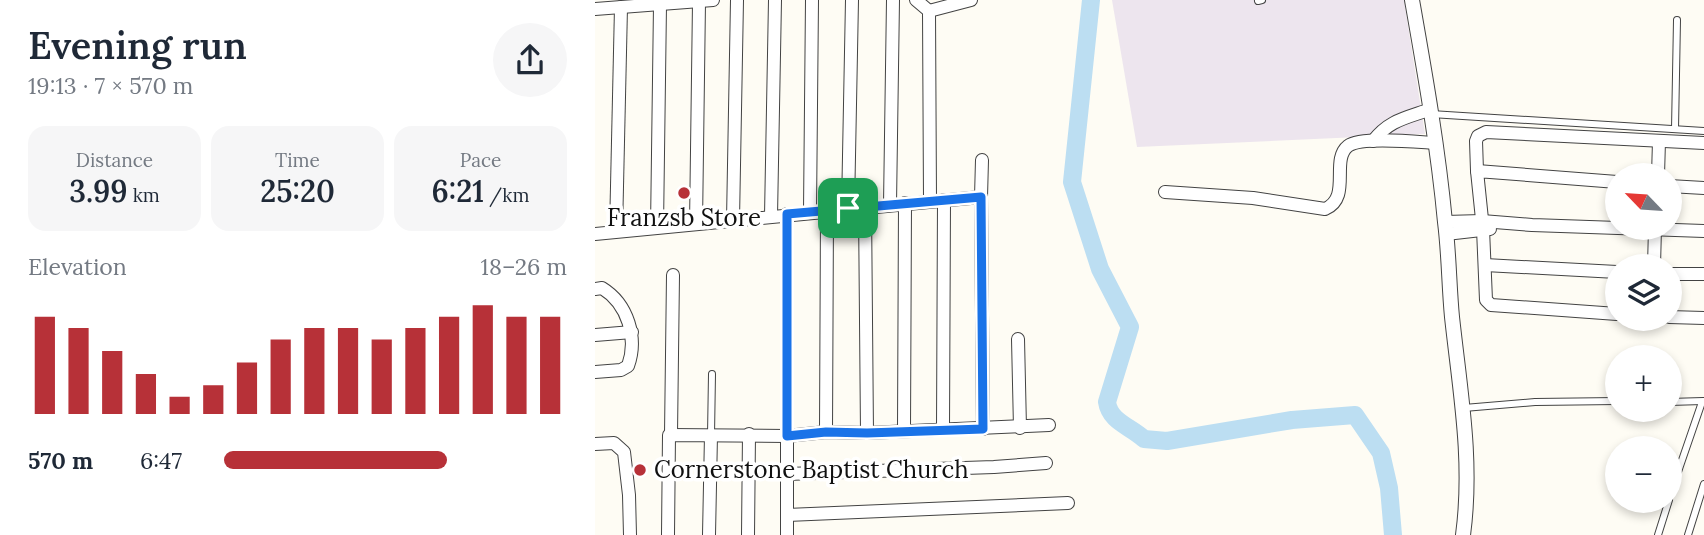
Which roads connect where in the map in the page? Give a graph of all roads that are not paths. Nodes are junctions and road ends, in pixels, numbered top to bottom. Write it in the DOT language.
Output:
graph roads {
  1 [pos="713,0"];
  2 [pos="737,0"];
  3 [pos="775,0"];
  4 [pos="812,0"];
  5 [pos="852,0"];
  6 [pos="893,0"];
  7 [pos="916,0"];
  8 [pos="971,0"];
  9 [pos="1412,0"];
  10 [pos="699,2"];
  11 [pos="660,5"];
  12 [pos="621,8"];
  13 [pos="595,9"];
  14 [pos="929,11"];
  15 [pos="1677,20"];
  16 [pos="1431,112"];
  17 [pos="1675,129"];
  18 [pos="1704,131"];
  19 [pos="1373,141"];
  20 [pos="1659,141"];
  21 [pos="1435,143"];
  22 [pos="1704,143"];
  23 [pos="982,160"];
  24 [pos="1658,163"];
  25 [pos="1477,171"];
  26 [pos="1605,181"];
  27 [pos="1682,187"];
  28 [pos="1704,188"];
  29 [pos="1164,192"];
  30 [pos="981,197"];
  31 [pos="929,200"];
  32 [pos="944,200"];
  33 [pos="905,203"];
  34 [pos="890,204"];
  35 [pos="865,207"];
  36 [pos="848,208"];
  37 [pos="810,211"];
  38 [pos="827,211"];
  39 [pos="787,214"];
  40 [pos="772,216"];
  41 [pos="733,220"];
  42 [pos="697,224"];
  43 [pos="1483,225"];
  44 [pos="657,227"];
  45 [pos="1446,228"];
  46 [pos="1605,229"];
  47 [pos="616,231"];
  48 [pos="1682,231"];
  49 [pos="1704,231"];
  50 [pos="595,234"];
  51 [pos="1682,235"];
  52 [pos="1704,239"];
  53 [pos="1485,265"];
  54 [pos="1605,271"];
  55 [pos="1682,274"];
  56 [pos="1704,274"];
  57 [pos="673,275"];
  58 [pos="595,289"];
  59 [pos="1605,313"];
  60 [pos="1682,317"];
  61 [pos="1704,318"];
  62 [pos="632,332"];
  63 [pos="595,335"];
  64 [pos="1018,339"];
  65 [pos="595,372"];
  66 [pos="712,374"];
  67 [pos="1605,401"];
  68 [pos="1682,402"];
  69 [pos="1703,402"];
  70 [pos="1464,408"];
  71 [pos="1049,425"];
  72 [pos="1020,428"];
  73 [pos="943,429"];
  74 [pos="983,429"];
  75 [pos="904,430"];
  76 [pos="826,432"];
  77 [pos="867,433"];
  78 [pos="711,435"];
  79 [pos="749,435"];
  80 [pos="670,436"];
  81 [pos="787,436"];
  82 [pos="595,444"];
  83 [pos="1682,462"];
  84 [pos="1047,463"];
  85 [pos="787,474"];
  86 [pos="1704,484"];
  87 [pos="1067,503"];
  88 [pos="1665,513"];
  89 [pos="787,515"];
  90 [pos="630,535"];
  91 [pos="668,535"];
  92 [pos="709,535"];
  93 [pos="748,535"];
  94 [pos="787,535"];
  95 [pos="1463,535"];
  96 [pos="1658,535"];
  97 [pos="1688,535"];
  1 -- 10 [label="street"];
  2 -- 41 [label="street"];
  3 -- 40 [label="street"];
  4 -- 37 [label="street"];
  5 -- 36 [label="street"];
  6 -- 34 [label="street"];
  7 -- 14 [label="street"];
  8 -- 14 [label="street"];
  9 -- 16 [label="street"];
  10 -- 11 [label="street"];
  10 -- 42 [label="street"];
  11 -- 12 [label="street"];
  11 -- 44 [label="street"];
  12 -- 13 [label="street"];
  12 -- 47 [label="street"];
  14 -- 31 [label="street"];
  15 -- 17 [label="lane"];
  16 -- 17 [label="lane"];
  16 -- 19 [label="street"];
  16 -- 21 [label="street"];
  17 -- 18 [label="lane"];
  19 -- 21 [label="street"];
  19 -- 29 [label="street"];
  20 -- 22 [label="street"];
  20 -- 24 [label="street"];
  20 -- 25 [label="street"];
  21 -- 45 [label="street"];
  23 -- 30 [label="street"];
  25 -- 26 [label="street"];
  25 -- 43 [label="street"];
  27 -- 28 [label="street"];
  30 -- 32 [label="street"];
  30 -- 74 [label="street"];
  31 -- 32 [label="street"];
  31 -- 33 [label="street"];
  32 -- 73 [label="street"];
  33 -- 34 [label="street"];
  33 -- 75 [label="street"];
  34 -- 35 [label="street"];
  35 -- 36 [label="street"];
  35 -- 77 [label="street"];
  36 -- 38 [label="street"];
  37 -- 38 [label="street"];
  37 -- 39 [label="street"];
  38 -- 76 [label="street"];
  39 -- 40 [label="street"];
  39 -- 81 [label="street"];
  40 -- 41 [label="street"];
  41 -- 42 [label="street"];
  42 -- 44 [label="street"];
  43 -- 45 [label="street"];
  43 -- 46 [label="street"];
  43 -- 53 [label="street"];
  44 -- 47 [label="street"];
  45 -- 70 [label="street"];
  47 -- 50 [label="street"];
  48 -- 49 [label="street"];
  51 -- 52 [label="street"];
  53 -- 54 [label="street"];
  53 -- 59 [label="street"];
  55 -- 56 [label="street"];
  57 -- 80 [label="street"];
  58 -- 62 [label="street"];
  60 -- 61 [label="street"];
  62 -- 63 [label="street"];
  62 -- 65 [label="street"];
  64 -- 72 [label="street"];
  66 -- 78 [label="lane"];
  67 -- 70 [label="lane"];
  68 -- 69 [label="lane"];
  69 -- 83 [label="lane"];
  70 -- 95 [label="street"];
  71 -- 72 [label="street"];
  72 -- 74 [label="street"];
  73 -- 74 [label="street"];
  73 -- 75 [label="street"];
  75 -- 77 [label="street"];
  76 -- 77 [label="street"];
  76 -- 81 [label="street"];
  78 -- 79 [label="street"];
  78 -- 80 [label="street"];
  78 -- 92 [label="street"];
  79 -- 81 [label="street"];
  79 -- 93 [label="street"];
  80 -- 91 [label="street"];
  81 -- 85 [label="street"];
  82 -- 90 [label="street"];
  84 -- 85 [label="street"];
  85 -- 89 [label="street"];
  86 -- 97 [label="lane"];
  87 -- 89 [label="street"];
  88 -- 96 [label="lane"];
  89 -- 94 [label="street"];
}
